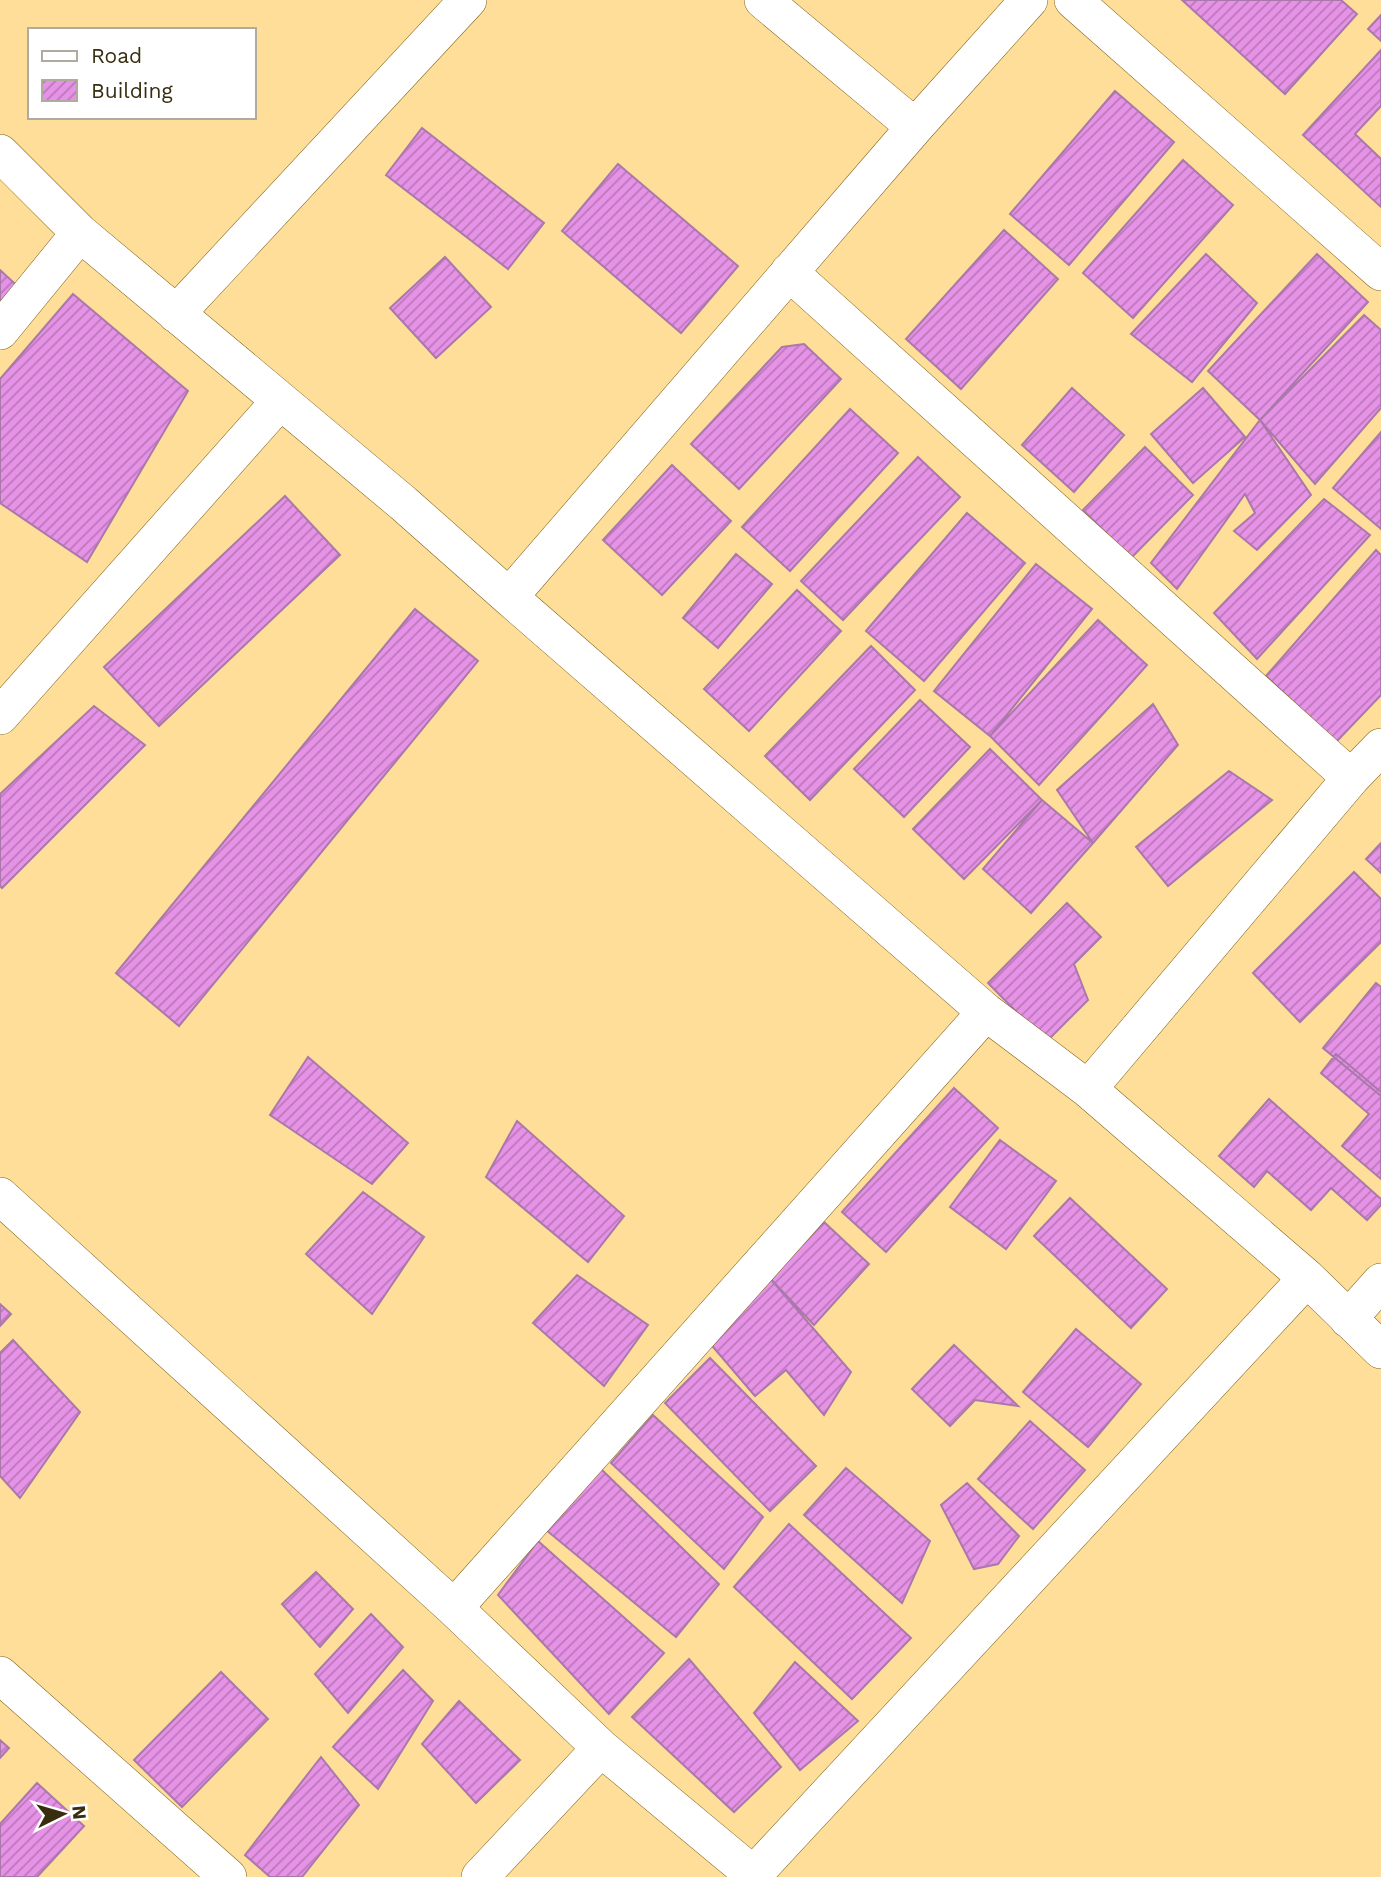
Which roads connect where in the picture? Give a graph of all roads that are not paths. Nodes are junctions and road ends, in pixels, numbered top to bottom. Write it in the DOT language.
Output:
graph roads {
  1 [pos="468,0"];
  2 [pos="763,0"];
  3 [pos="1029,0"];
  4 [pos="1073,0"];
  5 [pos="915,127"];
  6 [pos="0,153"];
  7 [pos="80,233"];
  8 [pos="789,272"];
  9 [pos="1381,272"];
  10 [pos="176,314"];
  11 [pos="0,331"];
  12 [pos="281,401"];
  13 [pos="509,597"];
  14 [pos="0,716"];
  15 [pos="1381,747"];
  16 [pos="1351,778"];
  17 [pos="986,1012"];
  18 [pos="1088,1089"];
  19 [pos="0,1196"];
  20 [pos="1307,1278"];
  21 [pos="1381,1282"];
  22 [pos="1348,1319"];
  23 [pos="1381,1350"];
  24 [pos="454,1608"];
  25 [pos="0,1675"];
  26 [pos="601,1748"];
  27 [pos="755,1876"];
  28 [pos="228,1877"];
  29 [pos="480,1877"];
  1 -- 10 [label="street"];
  2 -- 5 [label="street"];
  3 -- 5 [label="street"];
  4 -- 9 [label="street"];
  5 -- 8 [label="street"];
  6 -- 7 [label="street"];
  7 -- 10 [label="street"];
  7 -- 11 [label="street"];
  8 -- 13 [label="street"];
  8 -- 16 [label="street"];
  10 -- 12 [label="street"];
  12 -- 13 [label="street"];
  12 -- 14 [label="street"];
  13 -- 17 [label="street"];
  15 -- 16 [label="street"];
  16 -- 18 [label="street"];
  17 -- 18 [label="street"];
  17 -- 24 [label="street"];
  18 -- 20 [label="street"];
  19 -- 24 [label="street"];
  20 -- 22 [label="street"];
  20 -- 27 [label="street"];
  21 -- 22 [label="street"];
  22 -- 23 [label="street"];
  24 -- 26 [label="street"];
  25 -- 28 [label="street"];
  26 -- 27 [label="street"];
  26 -- 29 [label="street"];
}
